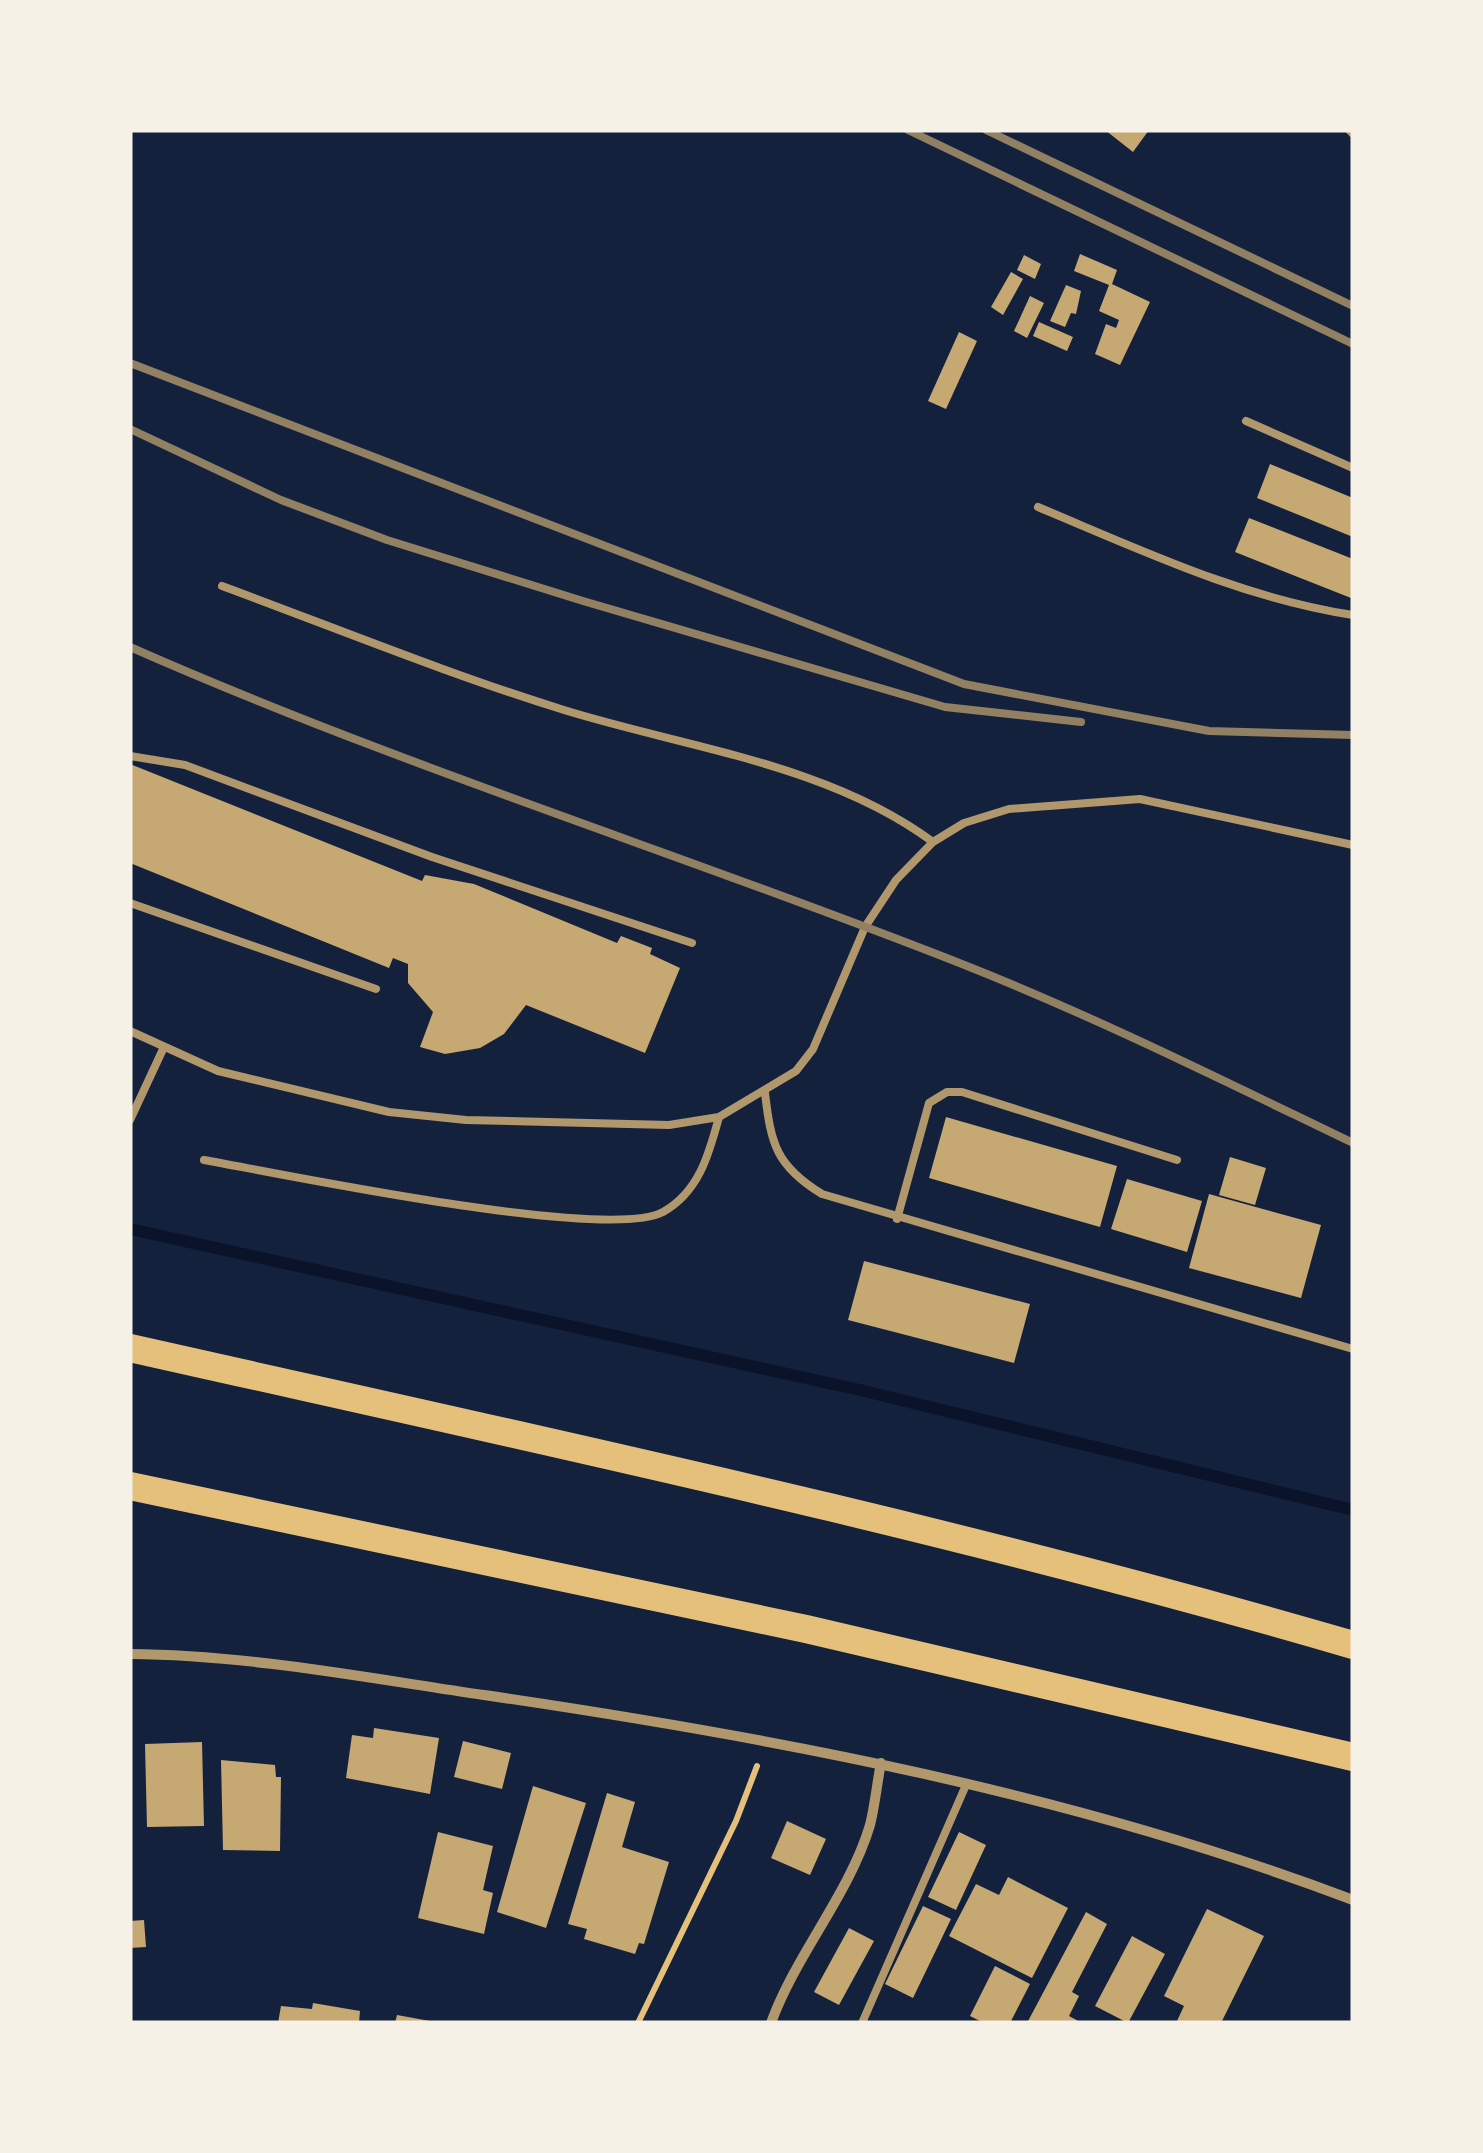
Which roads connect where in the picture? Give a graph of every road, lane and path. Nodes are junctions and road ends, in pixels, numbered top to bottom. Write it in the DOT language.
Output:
graph roads {
  1 [pos="1246,420"];
  2 [pos="1353,468"];
  3 [pos="1038,507"];
  4 [pos="222,586"];
  5 [pos="1353,615"];
  6 [pos="130,756"];
  7 [pos="933,842"];
  8 [pos="1353,845"];
  9 [pos="130,903"];
  10 [pos="692,942"];
  11 [pos="376,990"];
  12 [pos="130,1031"];
  13 [pos="164,1046"];
  14 [pos="765,1093"];
  15 [pos="719,1116"];
  16 [pos="130,1120"];
  17 [pos="204,1160"];
  18 [pos="1177,1160"];
  19 [pos="897,1219"];
  20 [pos="130,1348"];
  21 [pos="1353,1350"];
  22 [pos="130,1486"];
  23 [pos="1353,1645"];
  24 [pos="130,1654"];
  25 [pos="766,1743"];
  26 [pos="1353,1757"];
  27 [pos="881,1763"];
  28 [pos="966,1785"];
  29 [pos="1353,1900"];
  30 [pos="638,2023"];
  31 [pos="771,2023"];
  32 [pos="862,2023"];
  1 -- 2 [label="lane"];
  3 -- 5 [label="lane"];
  4 -- 7 [label="lane"];
  6 -- 10 [label="lane"];
  7 -- 8 [label="lane"];
  7 -- 14 [label="lane"];
  9 -- 11 [label="lane"];
  12 -- 13 [label="lane"];
  13 -- 15 [label="lane"];
  13 -- 16 [label="lane"];
  14 -- 15 [label="lane"];
  14 -- 19 [label="lane"];
  15 -- 17 [label="lane"];
  18 -- 19 [label="lane"];
  19 -- 21 [label="lane"];
  20 -- 23 [label="highway"];
  22 -- 26 [label="highway"];
  24 -- 25 [label="street"];
  25 -- 27 [label="street"];
  25 -- 30 [label="path"];
  27 -- 28 [label="street"];
  27 -- 31 [label="street"];
  28 -- 29 [label="street"];
  28 -- 32 [label="lane"];
}
